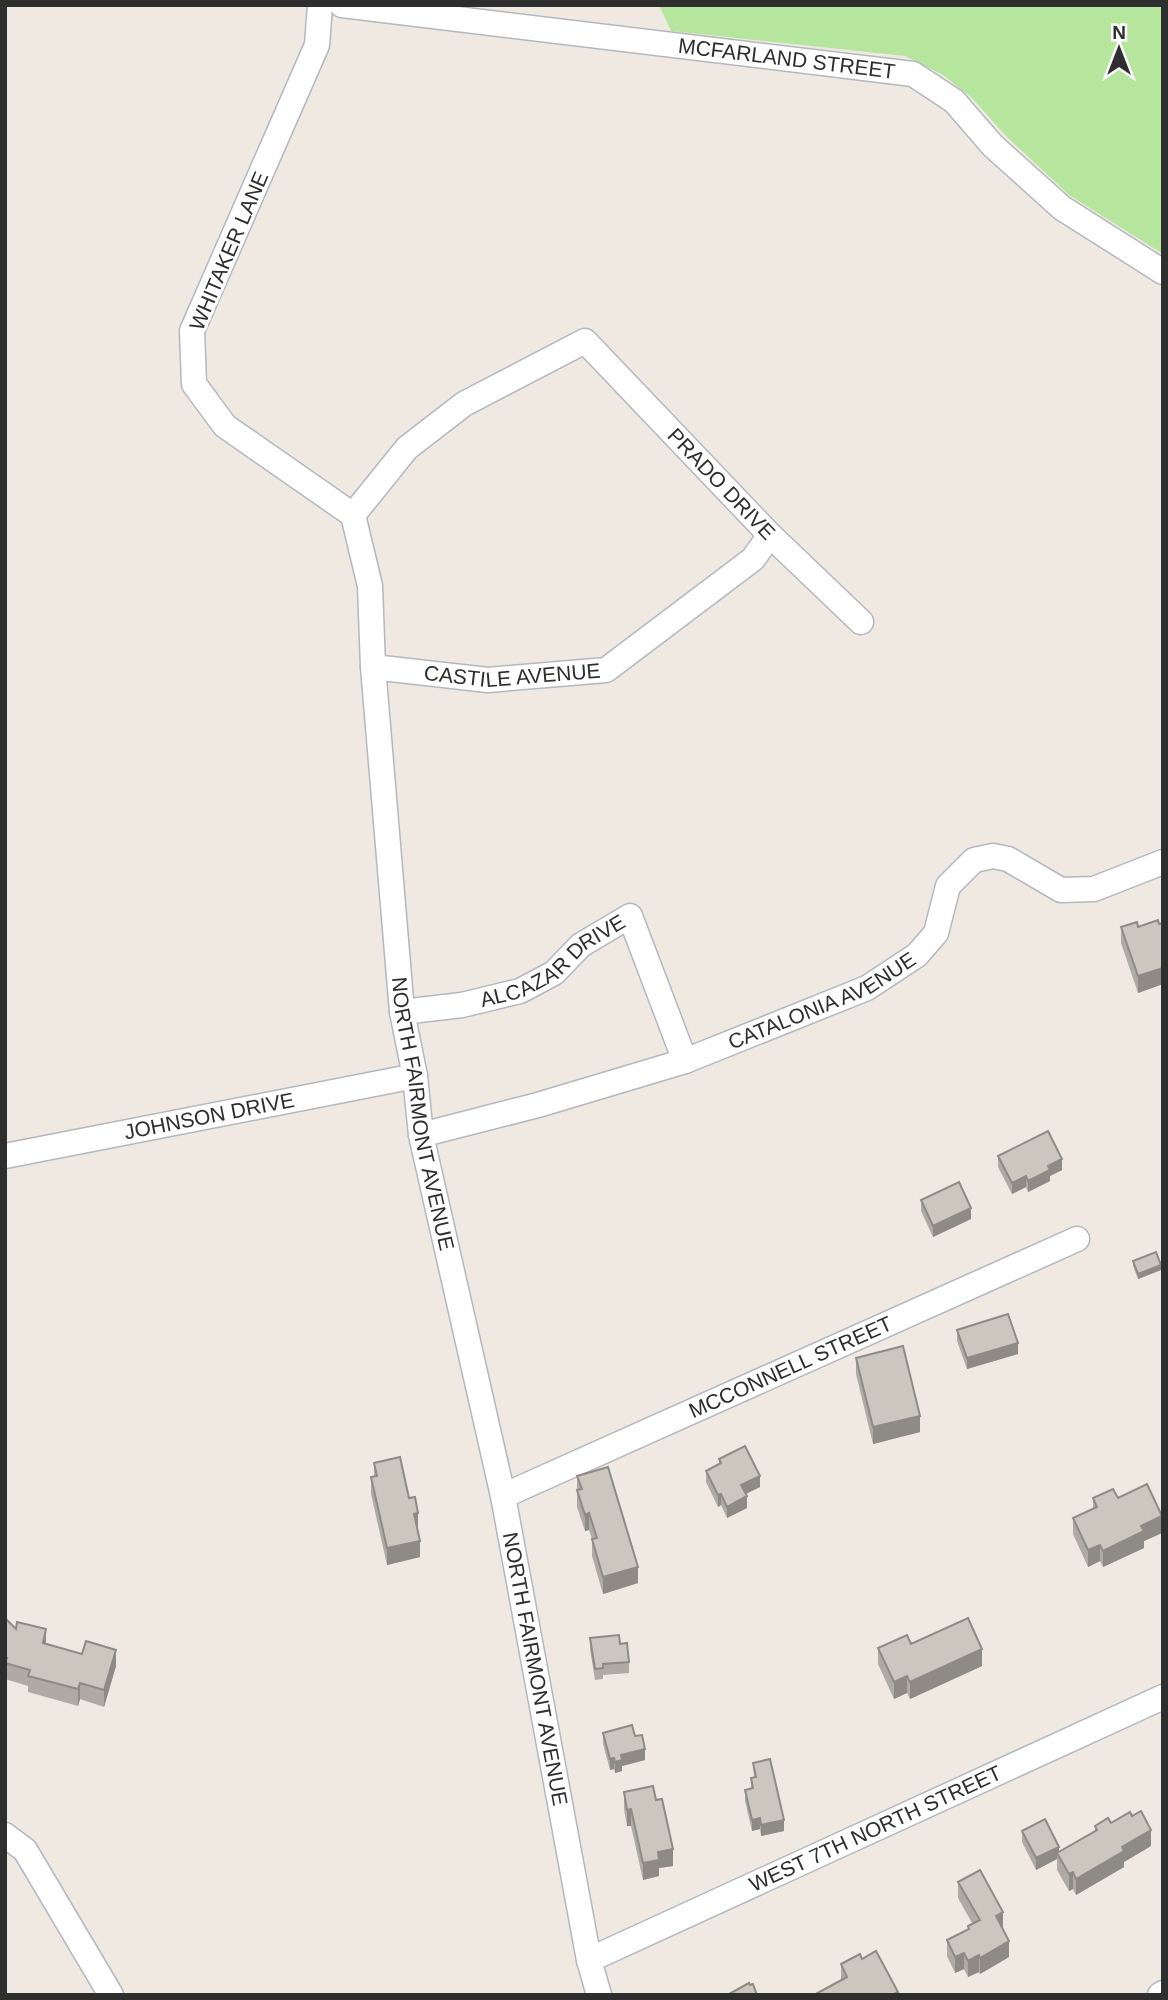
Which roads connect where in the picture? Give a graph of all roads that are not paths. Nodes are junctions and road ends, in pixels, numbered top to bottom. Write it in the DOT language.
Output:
graph roads {
  1 [pos="320,5"];
  2 [pos="342,5"];
  3 [pos="1163,272"];
  4 [pos="353,515"];
  5 [pos="770,535"];
  6 [pos="861,622"];
  7 [pos="373,667"];
  8 [pos="1163,862"];
  9 [pos="402,1012"];
  10 [pos="685,1060"];
  11 [pos="415,1076"];
  12 [pos="421,1135"];
  13 [pos="5,1156"];
  14 [pos="1077,1239"];
  15 [pos="503,1496"];
  16 [pos="1163,1697"];
  17 [pos="5,1835"];
  18 [pos="589,1960"];
  19 [pos="111,1995"];
  20 [pos="599,1995"];
  1 -- 4 [label="street, WHITAKER LANE"];
  2 -- 3 [label="street, MCFARLAND STREET"];
  4 -- 5 [label="street, PRADO DRIVE"];
  4 -- 7 [label="street, NORTH FAIRMONT AVENUE"];
  5 -- 6 [label="street, PRADO DRIVE"];
  5 -- 7 [label="street, CASTILE AVENUE"];
  7 -- 9 [label="street, NORTH FAIRMONT AVENUE"];
  8 -- 10 [label="street, CATALONIA AVENUE"];
  9 -- 10 [label="street, ALCAZAR DRIVE"];
  9 -- 11 [label="street, NORTH FAIRMONT AVENUE"];
  10 -- 12 [label="street, CATALONIA AVENUE"];
  11 -- 12 [label="street, NORTH FAIRMONT AVENUE"];
  11 -- 13 [label="street, JOHNSON DRIVE"];
  12 -- 15 [label="street, NORTH FAIRMONT AVENUE"];
  14 -- 15 [label="street, MCCONNELL STREET"];
  15 -- 18 [label="street, NORTH FAIRMONT AVENUE"];
  16 -- 18 [label="street, WEST 7TH NORTH STREET"];
  17 -- 19 [label="street"];
  18 -- 20 [label="street, NORTH FAIRMONT AVENUE"];
}
